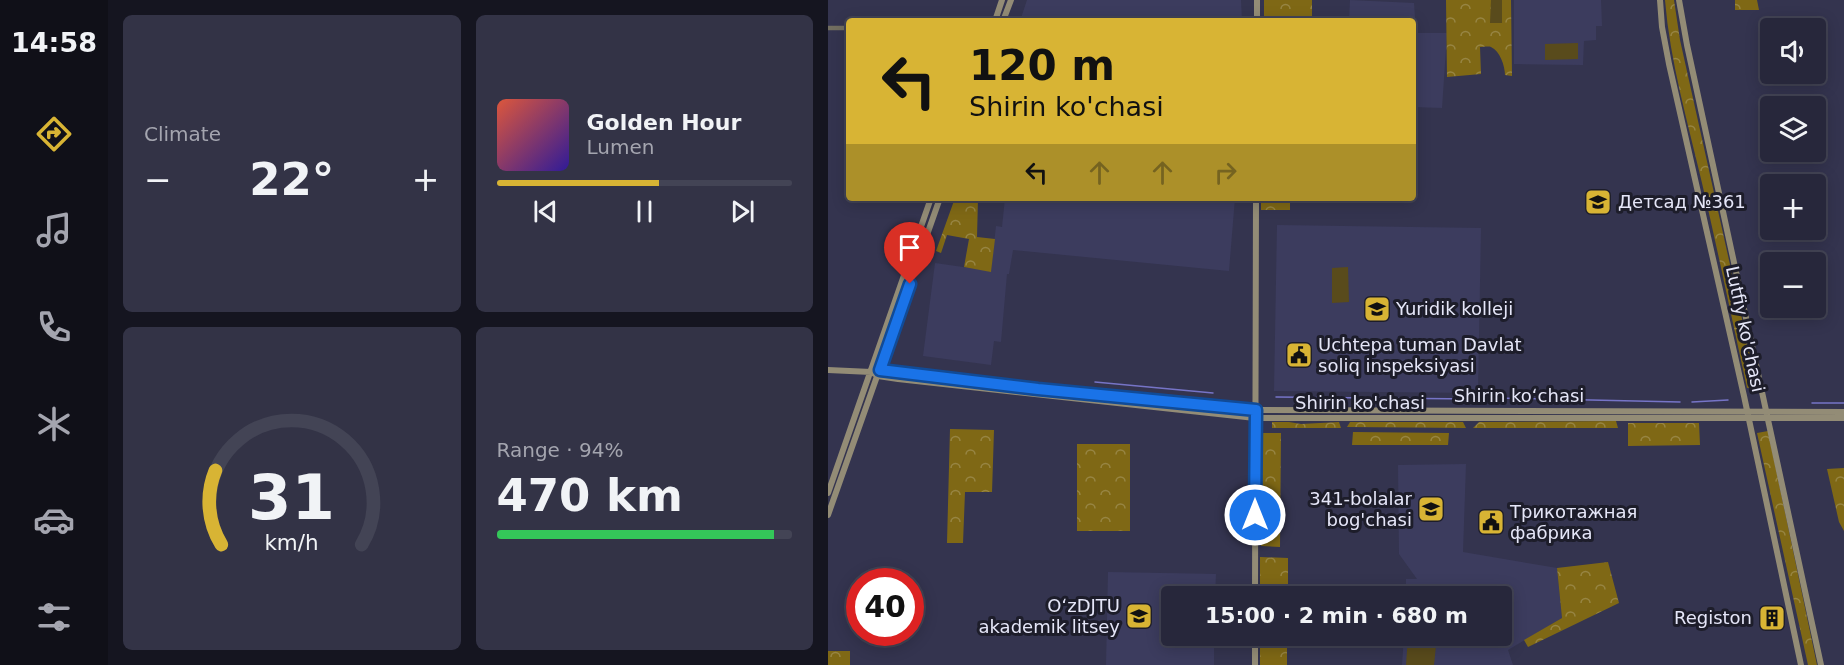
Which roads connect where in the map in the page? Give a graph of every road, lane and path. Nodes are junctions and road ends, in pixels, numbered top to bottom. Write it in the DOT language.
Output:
graph roads {
  1 [pos="1002,0"];
  2 [pos="1011,0"];
  3 [pos="1257,0"];
  4 [pos="1660,0"];
  5 [pos="1680,0"];
  6 [pos="996,18"];
  7 [pos="1004,18"];
  8 [pos="1257,18"];
  9 [pos="828,28"];
  10 [pos="846,28"];
  11 [pos="930,201"];
  12 [pos="939,201"];
  13 [pos="1256,201"];
  14 [pos="828,370"];
  15 [pos="871,372"];
  16 [pos="879,373"];
  17 [pos="1344,411"];
  18 [pos="1844,412"];
  19 [pos="1256,414"];
  20 [pos="1471,415"];
  21 [pos="1748,415"];
  22 [pos="1768,415"];
  23 [pos="1844,417"];
  24 [pos="1345,419"];
  25 [pos="828,492"];
  26 [pos="828,516"];
  27 [pos="1255,586"];
  28 [pos="1255,646"];
  29 [pos="1255,665"];
  30 [pos="1801,665"];
  31 [pos="1821,665"];
  1 -- 6 [label="main road"];
  2 -- 7 [label="main road"];
  3 -- 8 [label="main road"];
  4 -- 21 [label="main road, Lutfiy ko'chasi"];
  5 -- 22 [label="main road, Lutfiy ko'chasi"];
  9 -- 10 [label="street"];
  11 -- 15 [label="main road"];
  12 -- 16 [label="main road"];
  13 -- 19 [label="main road"];
  14 -- 15 [label="main road, Shirin ko'chasi"];
  15 -- 16 [label="main road, Shirin ko'chasi"];
  15 -- 25 [label="main road"];
  16 -- 19 [label="main road, Shirin ko'chasi"];
  16 -- 26 [label="main road"];
  17 -- 19 [label="main road, Shirin koʻchasi"];
  17 -- 20 [label="main road, Shirin koʻchasi"];
  17 -- 24 [label="main road"];
  18 -- 22 [label="main road, Shirin ko'chasi"];
  19 -- 24 [label="main road, Shirin ko'chasi"];
  19 -- 27 [label="main road"];
  20 -- 21 [label="main road, Shirin ko'chasi"];
  20 -- 24 [label="main road, Shirin ko'chasi"];
  21 -- 22 [label="main road, Shirin ko'chasi"];
  21 -- 30 [label="main road, Lutfiy ko'chasi"];
  22 -- 23 [label="main road, Shirin ko'chasi"];
  22 -- 31 [label="main road, Lutfiy ko'chasi"];
  28 -- 29 [label="main road"];
}
